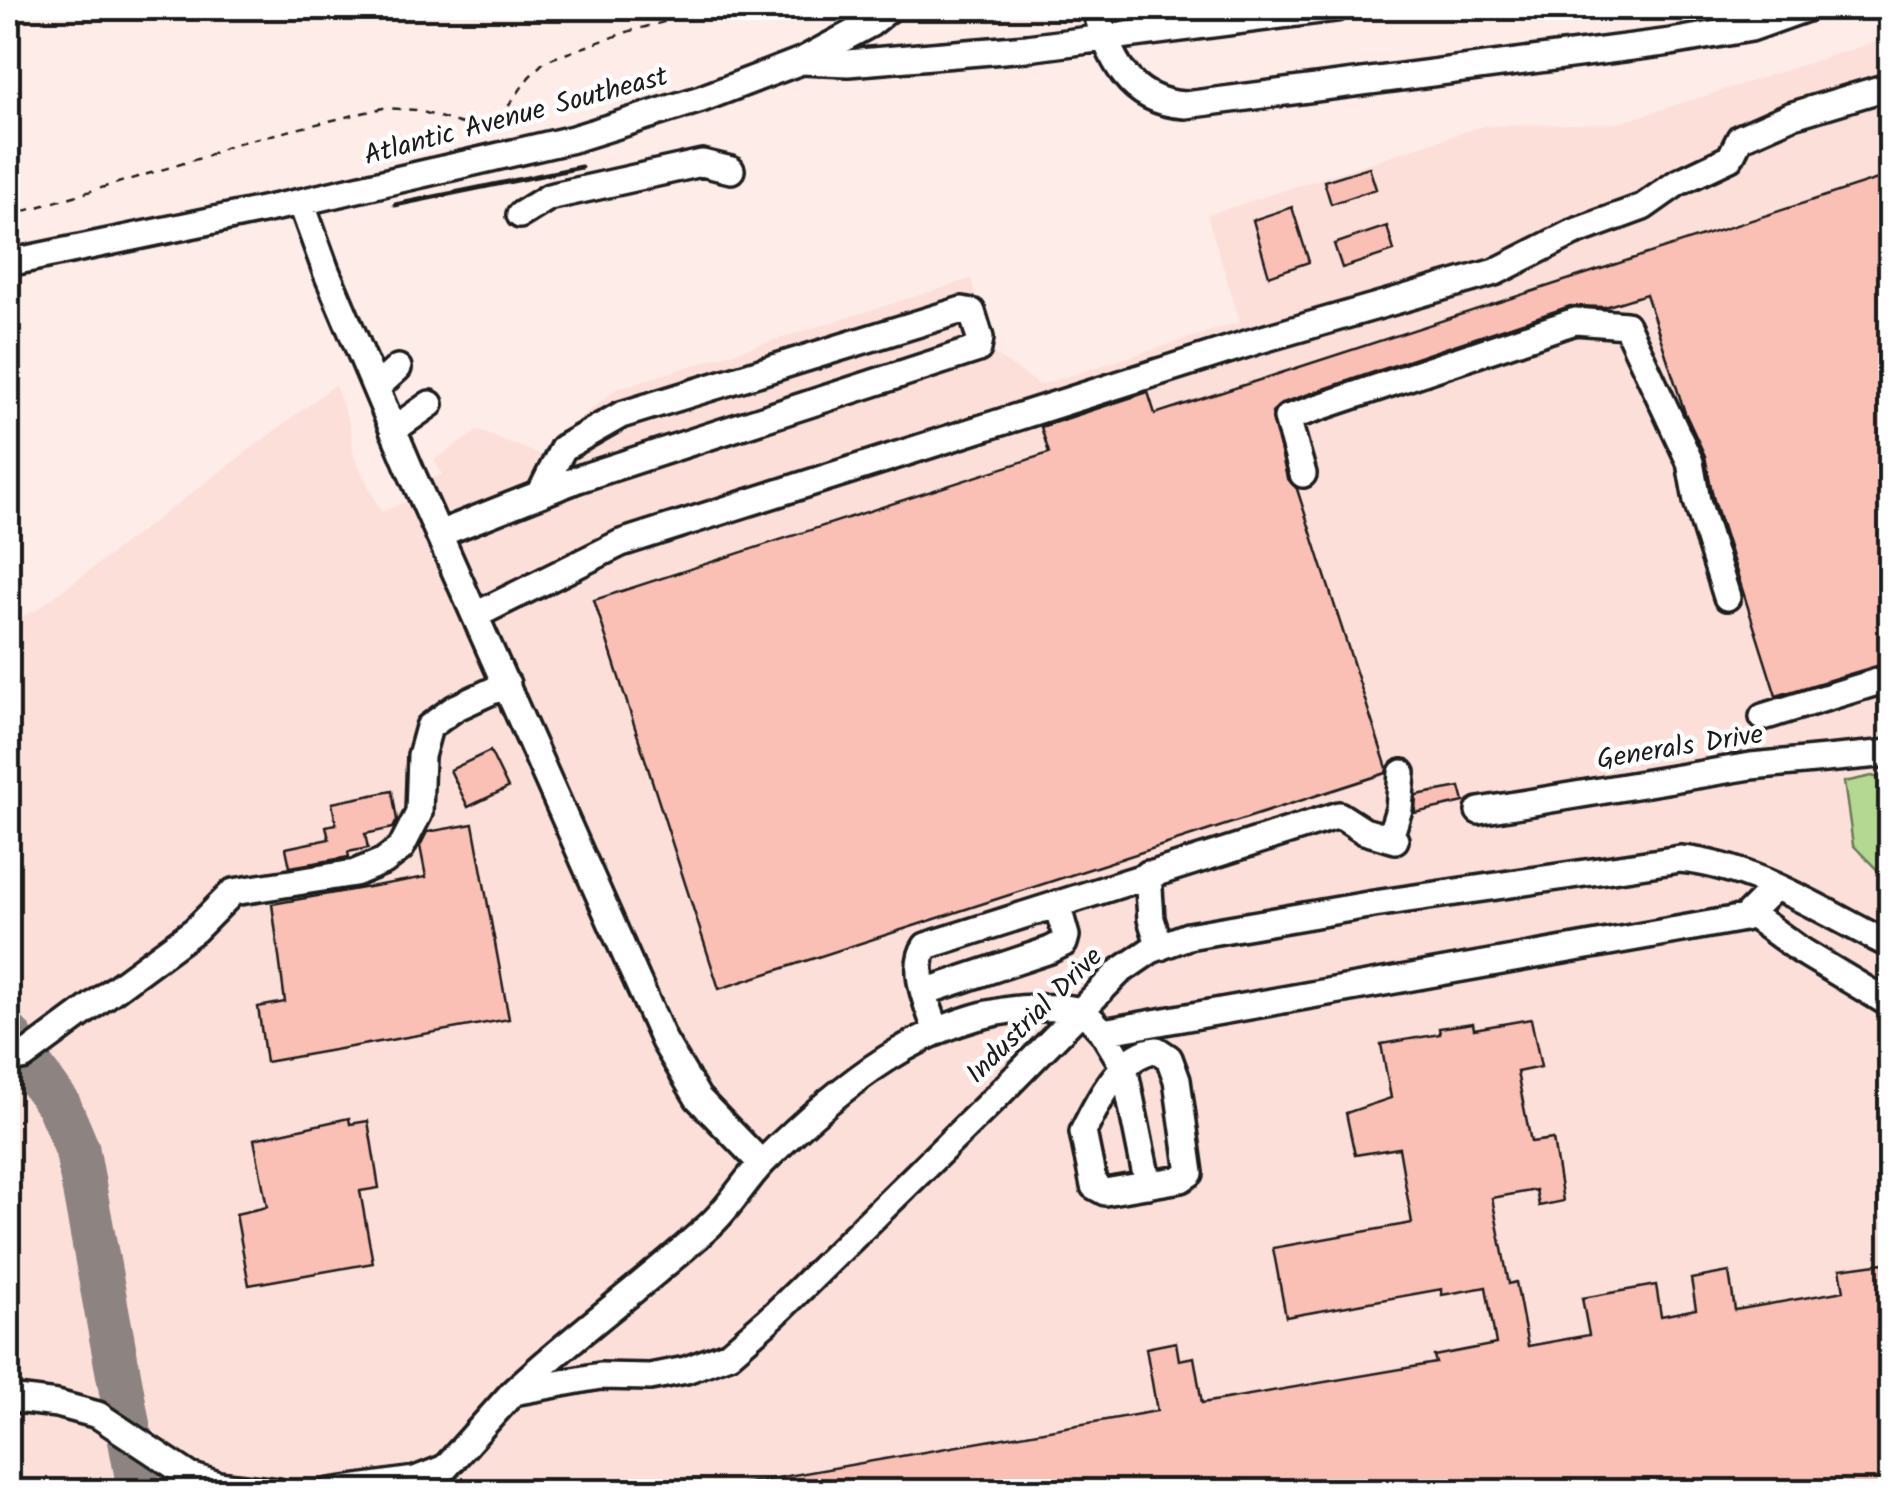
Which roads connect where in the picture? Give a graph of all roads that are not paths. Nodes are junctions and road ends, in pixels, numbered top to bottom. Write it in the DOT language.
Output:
graph roads {
  1 [pos="890,8"];
  2 [pos="1095,8"];
  3 [pos="1336,8"];
  4 [pos="1748,8"];
  5 [pos="1807,8"];
  6 [pos="1814,8"];
  7 [pos="1104,37"];
  8 [pos="801,61"];
  9 [pos="1890,86"];
  10 [pos="711,185"];
  11 [pos="301,202"];
  12 [pos="520,215"];
  13 [pos="8,262"];
  14 [pos="398,368"];
  15 [pos="376,388"];
  16 [pos="430,404"];
  17 [pos="393,430"];
  18 [pos="1304,474"];
  19 [pos="540,494"];
  20 [pos="440,534"];
  21 [pos="1727,597"];
  22 [pos="476,615"];
  23 [pos="1890,678"];
  24 [pos="507,684"];
  25 [pos="1763,718"];
  26 [pos="1890,753"];
  27 [pos="1402,773"];
  28 [pos="1479,812"];
  29 [pos="1148,874"];
  30 [pos="1774,888"];
  31 [pos="1057,904"];
  32 [pos="1748,913"];
  33 [pos="1890,945"];
  34 [pos="1160,947"];
  35 [pos="924,992"];
  36 [pos="1890,1004"];
  37 [pos="1082,1012"];
  38 [pos="937,1032"];
  39 [pos="1104,1032"];
  40 [pos="24,1057"];
  41 [pos="1124,1068"];
  42 [pos="761,1164"];
  43 [pos="1148,1185"];
  44 [pos="513,1392"];
  45 [pos="8,1398"];
  46 [pos="278,1492"];
  47 [pos="330,1492"];
  1 -- 8 [label="street"];
  2 -- 7 [label="street"];
  3 -- 7 [label="street, Atlantic Avenue Southeast"];
  4 -- 5 [label="street"];
  5 -- 6 [label="street"];
  5 -- 7 [label="street"];
  7 -- 8 [label="street, Atlantic Avenue Southeast"];
  8 -- 11 [label="street, Atlantic Avenue Southeast"];
  9 -- 22 [label="street"];
  10 -- 12 [label="street"];
  11 -- 13 [label="street, Atlantic Avenue Southeast"];
  11 -- 15 [label="street"];
  14 -- 15 [label="street"];
  15 -- 17 [label="street"];
  16 -- 17 [label="street"];
  17 -- 20 [label="street"];
  18 -- 21 [label="street"];
  19 -- 19 [label="street"];
  19 -- 20 [label="street"];
  20 -- 22 [label="street"];
  22 -- 24 [label="street"];
  23 -- 25 [label="street"];
  24 -- 40 [label="street"];
  24 -- 42 [label="street"];
  26 -- 28 [label="street, Generals Drive"];
  27 -- 29 [label="street"];
  29 -- 31 [label="street"];
  29 -- 34 [label="street"];
  30 -- 32 [label="street"];
  30 -- 33 [label="street, Industrial Drive"];
  30 -- 34 [label="street, Industrial Drive"];
  31 -- 35 [label="street"];
  31 -- 35 [label="street"];
  32 -- 36 [label="street"];
  32 -- 39 [label="street"];
  34 -- 37 [label="street, Industrial Drive"];
  35 -- 38 [label="street"];
  37 -- 38 [label="street"];
  37 -- 39 [label="street"];
  37 -- 44 [label="street, Industrial Drive"];
  38 -- 42 [label="street"];
  39 -- 41 [label="street"];
  41 -- 43 [label="street"];
  41 -- 43 [label="street"];
  41 -- 43 [label="street"];
  42 -- 44 [label="street"];
  44 -- 47 [label="street"];
  45 -- 46 [label="street"];
}
